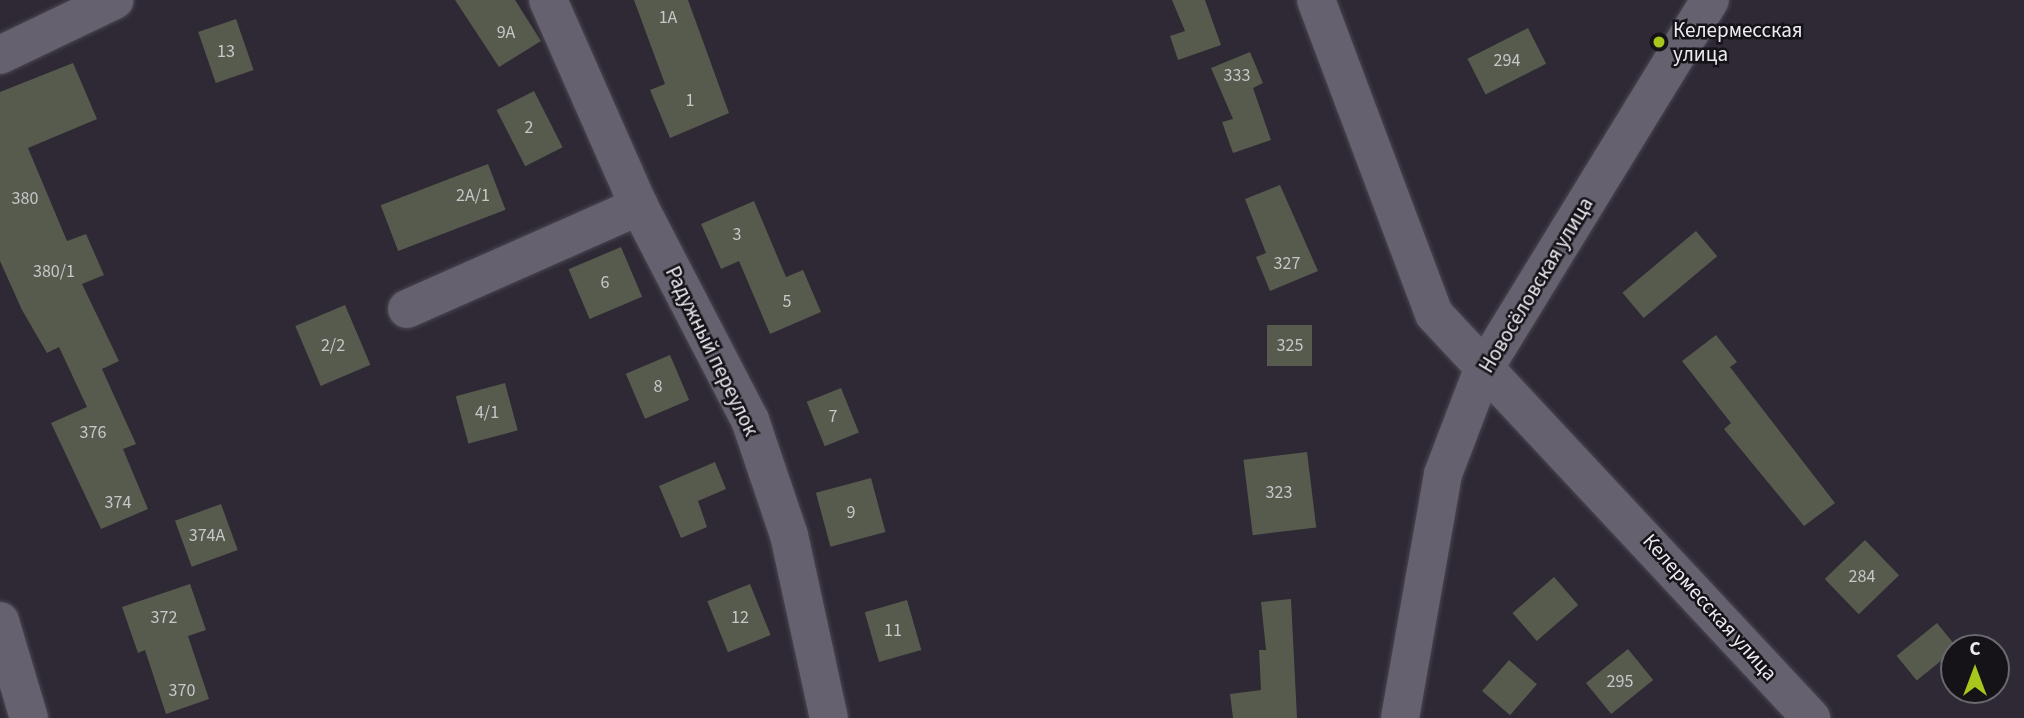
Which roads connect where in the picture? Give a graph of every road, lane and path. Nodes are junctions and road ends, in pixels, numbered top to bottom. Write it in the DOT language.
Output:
graph roads {
  1 [pos="115,0"];
  2 [pos="548,0"];
  3 [pos="1316,0"];
  4 [pos="1710,0"];
  5 [pos="0,55"];
  6 [pos="639,206"];
  7 [pos="407,309"];
  8 [pos="1482,372"];
  9 [pos="0,621"];
  10 [pos="29,718"];
  11 [pos="829,718"];
  12 [pos="1400,718"];
  13 [pos="1811,718"];
  1 -- 5 [label="street"];
  2 -- 6 [label="street, Радужный переулок"];
  3 -- 8 [label="street, Келермесская улица"];
  4 -- 8 [label="street, Новосёловская улица"];
  6 -- 7 [label="street"];
  6 -- 11 [label="street, Радужный переулок"];
  8 -- 12 [label="street, Новосёловская улица"];
  8 -- 13 [label="street, Келермесская улица"];
  9 -- 10 [label="street"];
}
